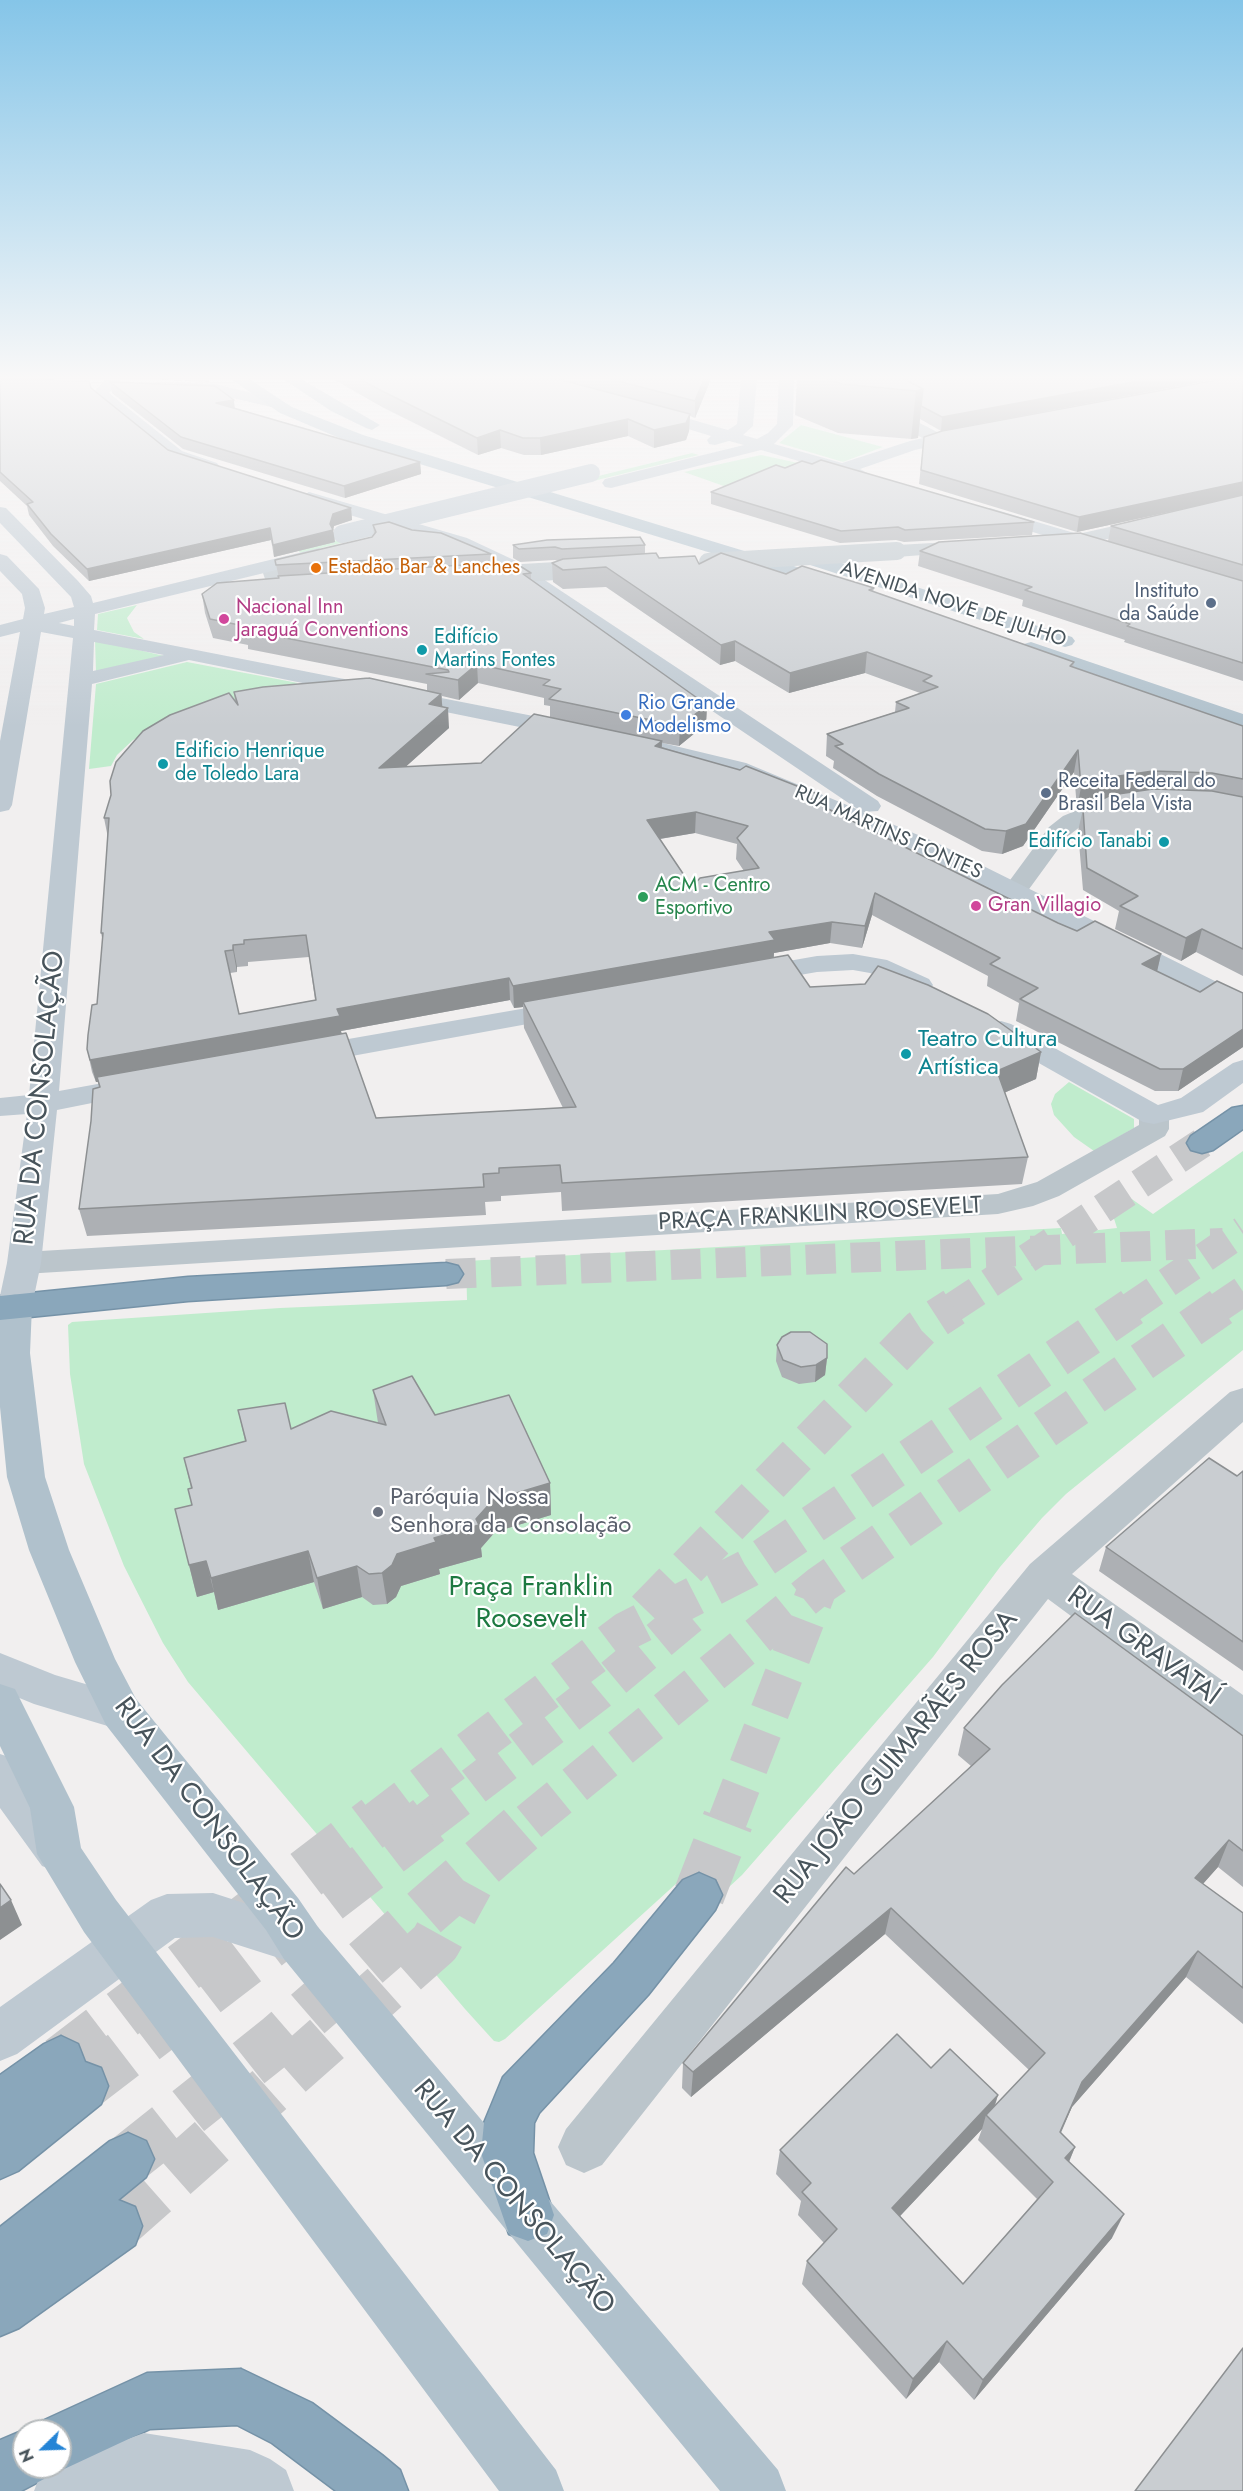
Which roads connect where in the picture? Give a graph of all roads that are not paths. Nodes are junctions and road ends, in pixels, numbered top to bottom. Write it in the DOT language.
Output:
graph roads {
  1 [pos="305,495"];
  2 [pos="500,495"];
  3 [pos="544,495"];
  4 [pos="561,495"];
  5 [pos="597,495"];
  6 [pos="1243,502"];
  7 [pos="976,509"];
  8 [pos="0,512"];
  9 [pos="1078,540"];
  10 [pos="1031,544"];
  11 [pos="986,546"];
  12 [pos="1121,553"];
  13 [pos="0,560"];
  14 [pos="700,562"];
  15 [pos="271,567"];
  16 [pos="579,570"];
  17 [pos="482,575"];
  18 [pos="188,579"];
  19 [pos="307,585"];
  20 [pos="283,586"];
  21 [pos="168,592"];
  22 [pos="83,603"];
  23 [pos="34,616"];
  24 [pos="0,617"];
  25 [pos="0,632"];
  26 [pos="84,634"];
  27 [pos="193,655"];
  28 [pos="82,680"];
  29 [pos="1243,700"];
  30 [pos="1243,722"];
  31 [pos="592,735"];
  32 [pos="724,740"];
  33 [pos="626,742"];
  34 [pos="762,777"];
  35 [pos="1148,802"];
  36 [pos="0,805"];
  37 [pos="926,847"];
  38 [pos="1015,891"];
  39 [pos="732,979"];
  40 [pos="941,997"];
  41 [pos="598,1003"];
  42 [pos="1243,1006"];
  43 [pos="981,1019"];
  44 [pos="287,1059"];
  45 [pos="1243,1069"];
  46 [pos="160,1082"];
  47 [pos="43,1103"];
  48 [pos="0,1107"];
  49 [pos="1154,1115"];
  50 [pos="1243,1115"];
  51 [pos="1202,1143"];
  52 [pos="24,1263"];
  53 [pos="446,1274"];
  54 [pos="8,1307"];
  55 [pos="1243,1401"];
  56 [pos="1044,1575"];
  57 [pos="0,1671"];
  58 [pos="0,1702"];
  59 [pos="121,1712"];
  60 [pos="1243,1719"];
  61 [pos="0,1773"];
  62 [pos="60,1854"];
  63 [pos="699,1895"];
  64 [pos="301,1943"];
  65 [pos="123,1947"];
  66 [pos="0,2037"];
  67 [pos="0,2106"];
  68 [pos="584,2147"];
  69 [pos="0,2153"];
  70 [pos="128,2159"];
  71 [pos="528,2215"];
  72 [pos="116,2226"];
  73 [pos="18,2247"];
  74 [pos="0,2309"];
  75 [pos="72,2436"];
  76 [pos="147,2476"];
  77 [pos="63,2491"];
  78 [pos="265,2491"];
  79 [pos="379,2491"];
  80 [pos="535,2491"];
  81 [pos="757,2491"];
  1 -- 32 [label="main road"];
  2 -- 18 [label="main road, bridge"];
  3 -- 30 [label="main road, AVENIDA NOVE DE JULHO"];
  4 -- 15 [label="main road"];
  5 -- 29 [label="main road, AVENIDA NOVE DE JULHO"];
  6 -- 9 [label="street"];
  7 -- 9 [label="main road"];
  8 -- 22 [label="main road"];
  9 -- 10 [label="street"];
  9 -- 12 [label="main road"];
  11 -- 14 [label="street, bridge"];
  13 -- 23 [label="main road"];
  15 -- 18 [label="main road"];
  15 -- 20 [label="street"];
  16 -- 17 [label="street, bridge"];
  18 -- 20 [label="street"];
  18 -- 21 [label="main road"];
  18 -- 22 [label="main road"];
  19 -- 20 [label="street"];
  21 -- 22 [label="main road"];
  21 -- 27 [label="main road"];
  22 -- 23 [label="main road"];
  22 -- 26 [label="main road, RUA DA CONSOLAÇÃO"];
  23 -- 24 [label="main road"];
  23 -- 25 [label="main road"];
  23 -- 26 [label="main road"];
  23 -- 36 [label="main road"];
  26 -- 27 [label="main road"];
  26 -- 28 [label="main road, RUA DA CONSOLAÇÃO"];
  27 -- 28 [label="main road"];
  27 -- 31 [label="main road"];
  28 -- 47 [label="main road, RUA DA CONSOLAÇÃO"];
  32 -- 33 [label="main road, RUA MARTINS FONTES"];
  32 -- 34 [label="main road, RUA MARTINS FONTES"];
  32 -- 34 [label="main road"];
  32 -- 37 [label="main road"];
  34 -- 37 [label="main road, RUA MARTINS FONTES"];
  35 -- 38 [label="street"];
  37 -- 38 [label="main road, RUA MARTINS FONTES"];
  38 -- 42 [label="main road, RUA MARTINS FONTES"];
  39 -- 40 [label="main road"];
  41 -- 44 [label="main road"];
  43 -- 49 [label="main road"];
  45 -- 49 [label="main road"];
  46 -- 47 [label="main road"];
  47 -- 48 [label="main road"];
  47 -- 52 [label="main road, RUA DA CONSOLAÇÃO"];
  49 -- 52 [label="street, PRAÇA FRANKLIN ROOSEVELT"];
  50 -- 51 [label="highway"];
  52 -- 54 [label="main road, RUA DA CONSOLAÇÃO"];
  53 -- 54 [label="highway"];
  54 -- 59 [label="main road, RUA DA CONSOLAÇÃO"];
  55 -- 56 [label="street, RUA JOÃO GUIMARÃES ROSA"];
  56 -- 60 [label="street, RUA GRAVATAÍ"];
  56 -- 68 [label="street, RUA JOÃO GUIMARÃES ROSA"];
  57 -- 59 [label="main road"];
  58 -- 62 [label="main road"];
  59 -- 64 [label="main road, RUA DA CONSOLAÇÃO"];
  61 -- 62 [label="main road"];
  62 -- 65 [label="main road"];
  63 -- 71 [label="highway"];
  64 -- 65 [label="main road"];
  64 -- 71 [label="main road, RUA DA CONSOLAÇÃO"];
  65 -- 66 [label="main road"];
  65 -- 80 [label="main road"];
  67 -- 69 [label="highway"];
  70 -- 73 [label="highway"];
  71 -- 81 [label="main road, RUA DA CONSOLAÇÃO"];
  72 -- 74 [label="highway"];
  75 -- 79 [label="highway"];
  76 -- 77 [label="main road"];
  76 -- 78 [label="main road"];
}
